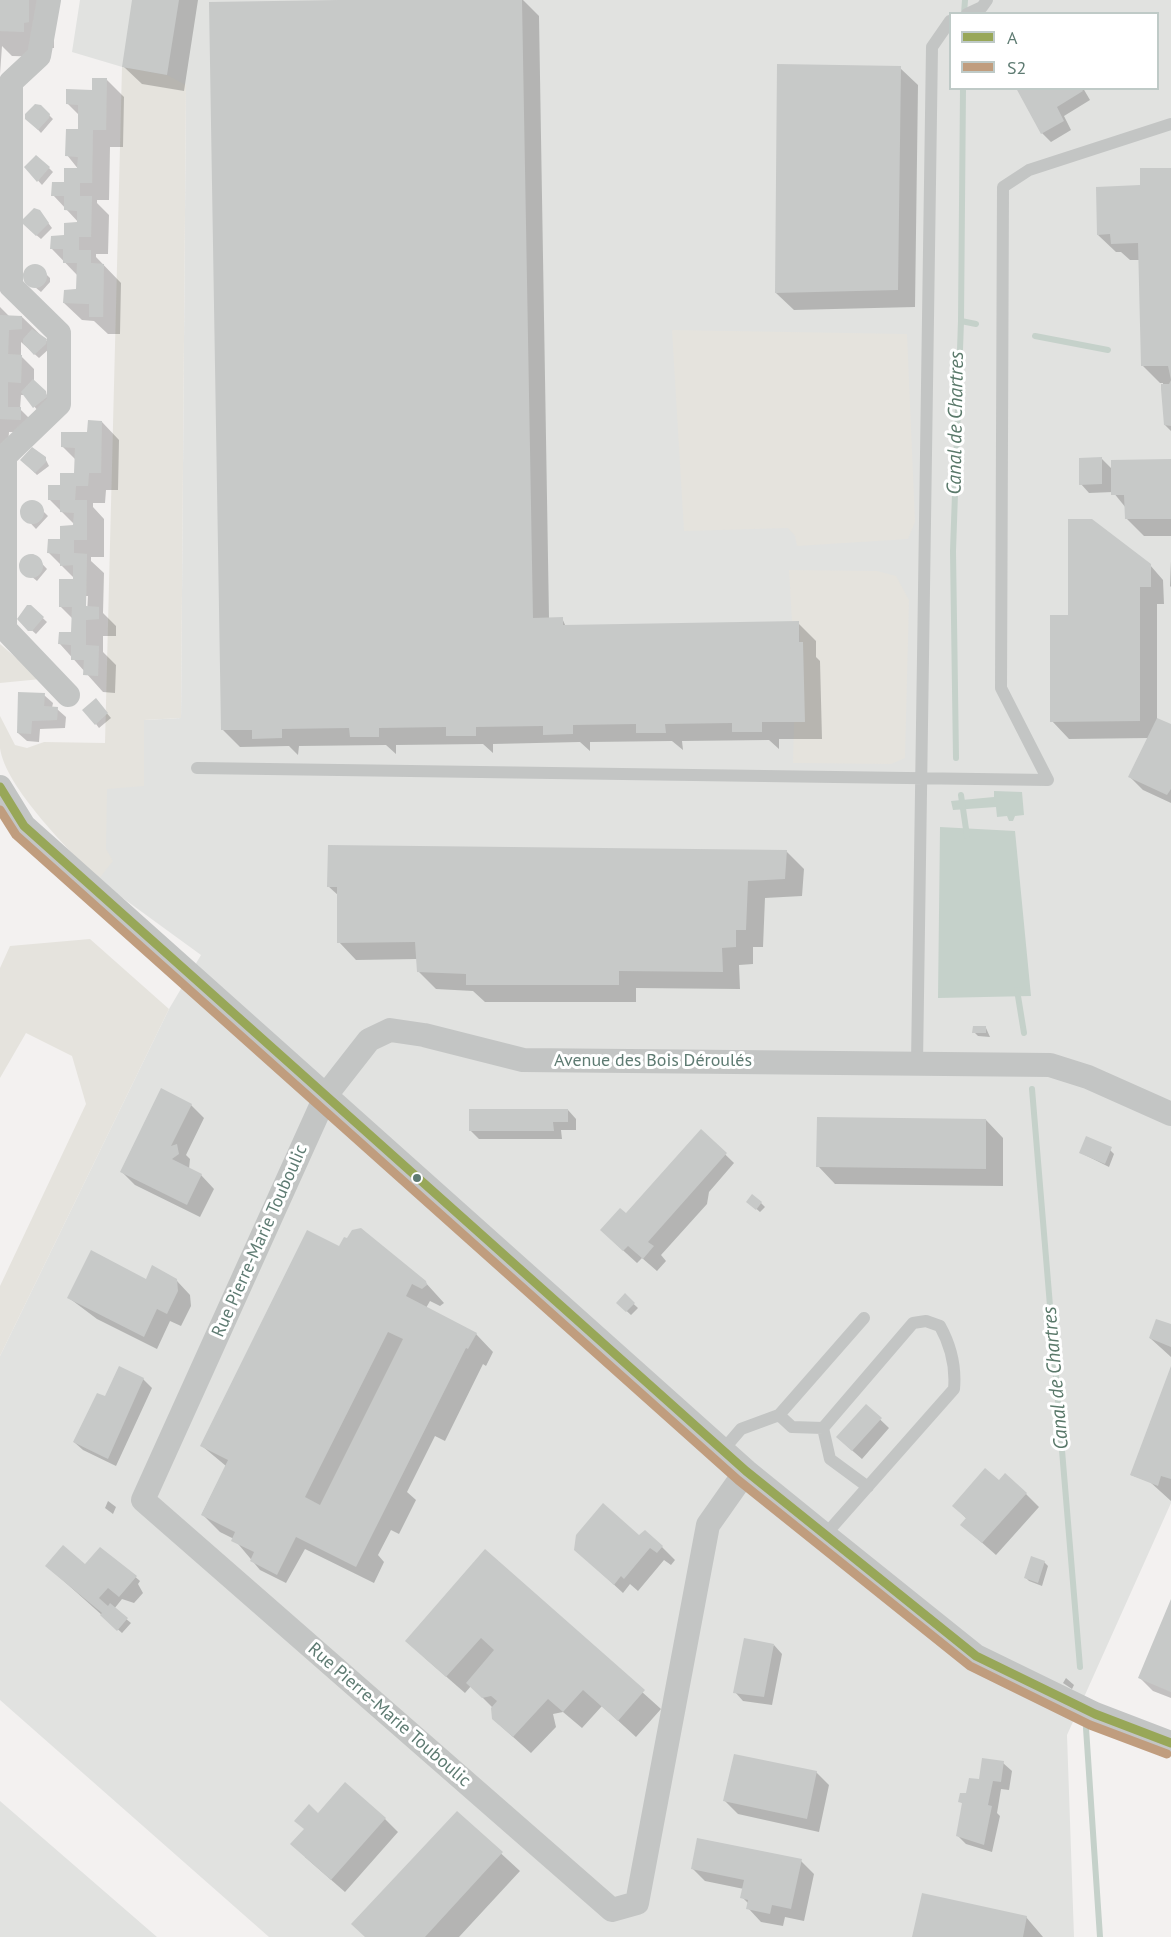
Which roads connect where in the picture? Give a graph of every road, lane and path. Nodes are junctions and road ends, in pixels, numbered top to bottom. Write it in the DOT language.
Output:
graph roads {
  1 [pos="49,0"];
  2 [pos="984,3"];
  3 [pos="970,12"];
  4 [pos="949,23"];
  5 [pos="1171,124"];
  6 [pos="5,197"];
  7 [pos="3,539"];
  8 [pos="68,695"];
  9 [pos="197,768"];
  10 [pos="920,778"];
  11 [pos="0,787"];
  12 [pos="7,815"];
  13 [pos="917,1064"];
  14 [pos="326,1095"];
  15 [pos="1171,1114"];
  16 [pos="864,1318"];
  17 [pos="779,1415"];
  18 [pos="823,1428"];
  19 [pos="723,1450"];
  20 [pos="746,1471"];
  21 [pos="868,1487"];
  22 [pos="825,1535"];
  23 [pos="1171,1743"];
  1 -- 6 [label="street"];
  2 -- 3 [label="lane"];
  4 -- 10 [label="lane"];
  5 -- 10 [label="lane"];
  6 -- 7 [label="street"];
  7 -- 8 [label="street"];
  9 -- 10 [label="lane"];
  10 -- 13 [label="lane"];
  11 -- 12 [label="street"];
  12 -- 14 [label="street"];
  13 -- 14 [label="street, Avenue des Bois Déroulés"];
  13 -- 15 [label="street, Avenue des Bois Déroulés"];
  14 -- 19 [label="street"];
  14 -- 20 [label="street, Rue Pierre-Marie Touboulic"];
  16 -- 17 [label="lane"];
  17 -- 18 [label="lane"];
  17 -- 19 [label="lane"];
  18 -- 21 [label="lane"];
  18 -- 21 [label="lane"];
  19 -- 20 [label="street"];
  20 -- 22 [label="street"];
  21 -- 22 [label="lane"];
  22 -- 23 [label="street"];
}
